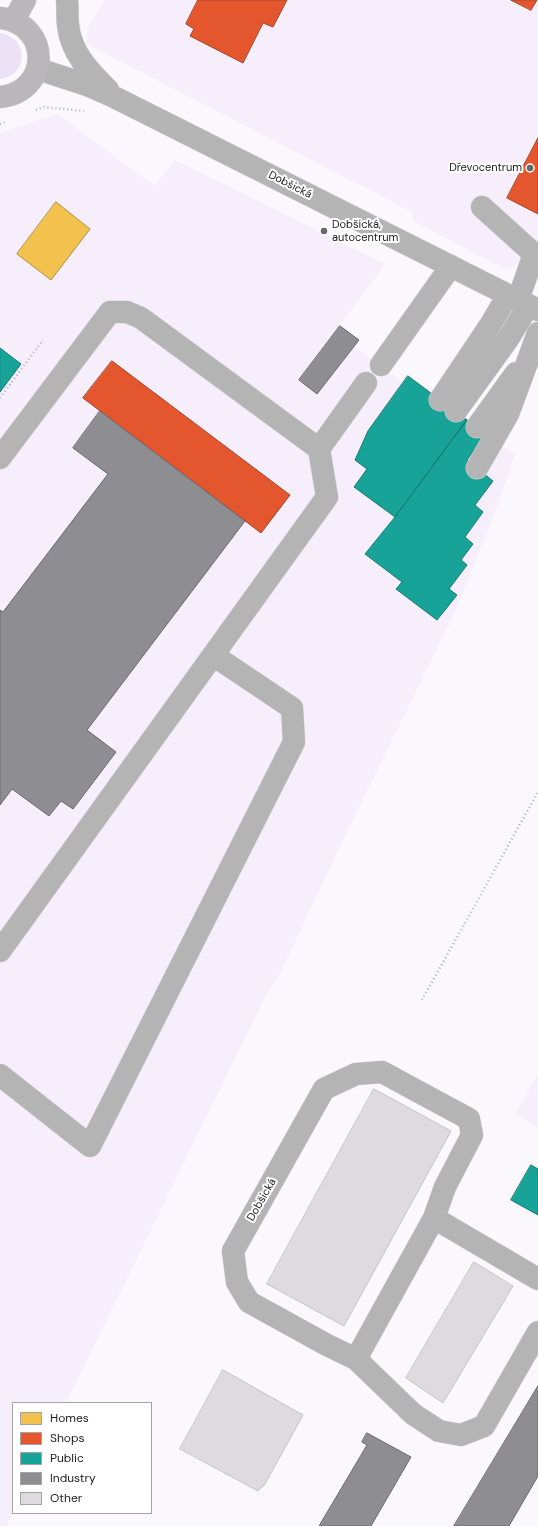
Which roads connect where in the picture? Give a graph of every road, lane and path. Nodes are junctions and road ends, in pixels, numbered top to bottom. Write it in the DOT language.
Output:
graph roads {
  1 [pos="24,0"];
  2 [pos="68,0"];
  3 [pos="7,19"];
  4 [pos="38,69"];
  5 [pos="112,96"];
  6 [pos="0,97"];
  7 [pos="29,112"];
  8 [pos="91,112"];
  9 [pos="14,118"];
  10 [pos="0,124"];
  11 [pos="482,207"];
  12 [pos="451,266"];
  13 [pos="523,302"];
  14 [pos="538,333"];
  15 [pos="44,340"];
  16 [pos="528,361"];
  17 [pos="381,365"];
  18 [pos="366,383"];
  19 [pos="0,398"];
  20 [pos="448,406"];
  21 [pos="477,427"];
  22 [pos="319,449"];
  23 [pos="0,458"];
  24 [pos="477,468"];
  25 [pos="213,655"];
  26 [pos="538,792"];
  27 [pos="0,951"];
  28 [pos="422,1000"];
  29 [pos="0,1075"];
  30 [pos="434,1218"];
  31 [pos="538,1279"];
  32 [pos="538,1332"];
  33 [pos="356,1358"];
  1 -- 3 [label="main road"];
  2 -- 5 [label="street"];
  3 -- 4 [label="main road"];
  4 -- 5 [label="street, Dobšická"];
  4 -- 6 [label="main road"];
  5 -- 12 [label="street, Dobšická"];
  7 -- 8 [label="path"];
  9 -- 10 [label="path"];
  11 -- 13 [label="street"];
  12 -- 13 [label="street, Dobšická"];
  12 -- 17 [label="street"];
  13 -- 20 [label="street"];
  14 -- 16 [label="street"];
  15 -- 19 [label="path"];
  16 -- 21 [label="street"];
  16 -- 24 [label="street"];
  18 -- 22 [label="street"];
  22 -- 23 [label="street"];
  22 -- 25 [label="street"];
  25 -- 27 [label="street"];
  25 -- 29 [label="street"];
  26 -- 28 [label="path"];
  30 -- 31 [label="street"];
  30 -- 33 [label="street, Dobšická"];
  30 -- 33 [label="street, Dobšická"];
  32 -- 33 [label="street"];
}
